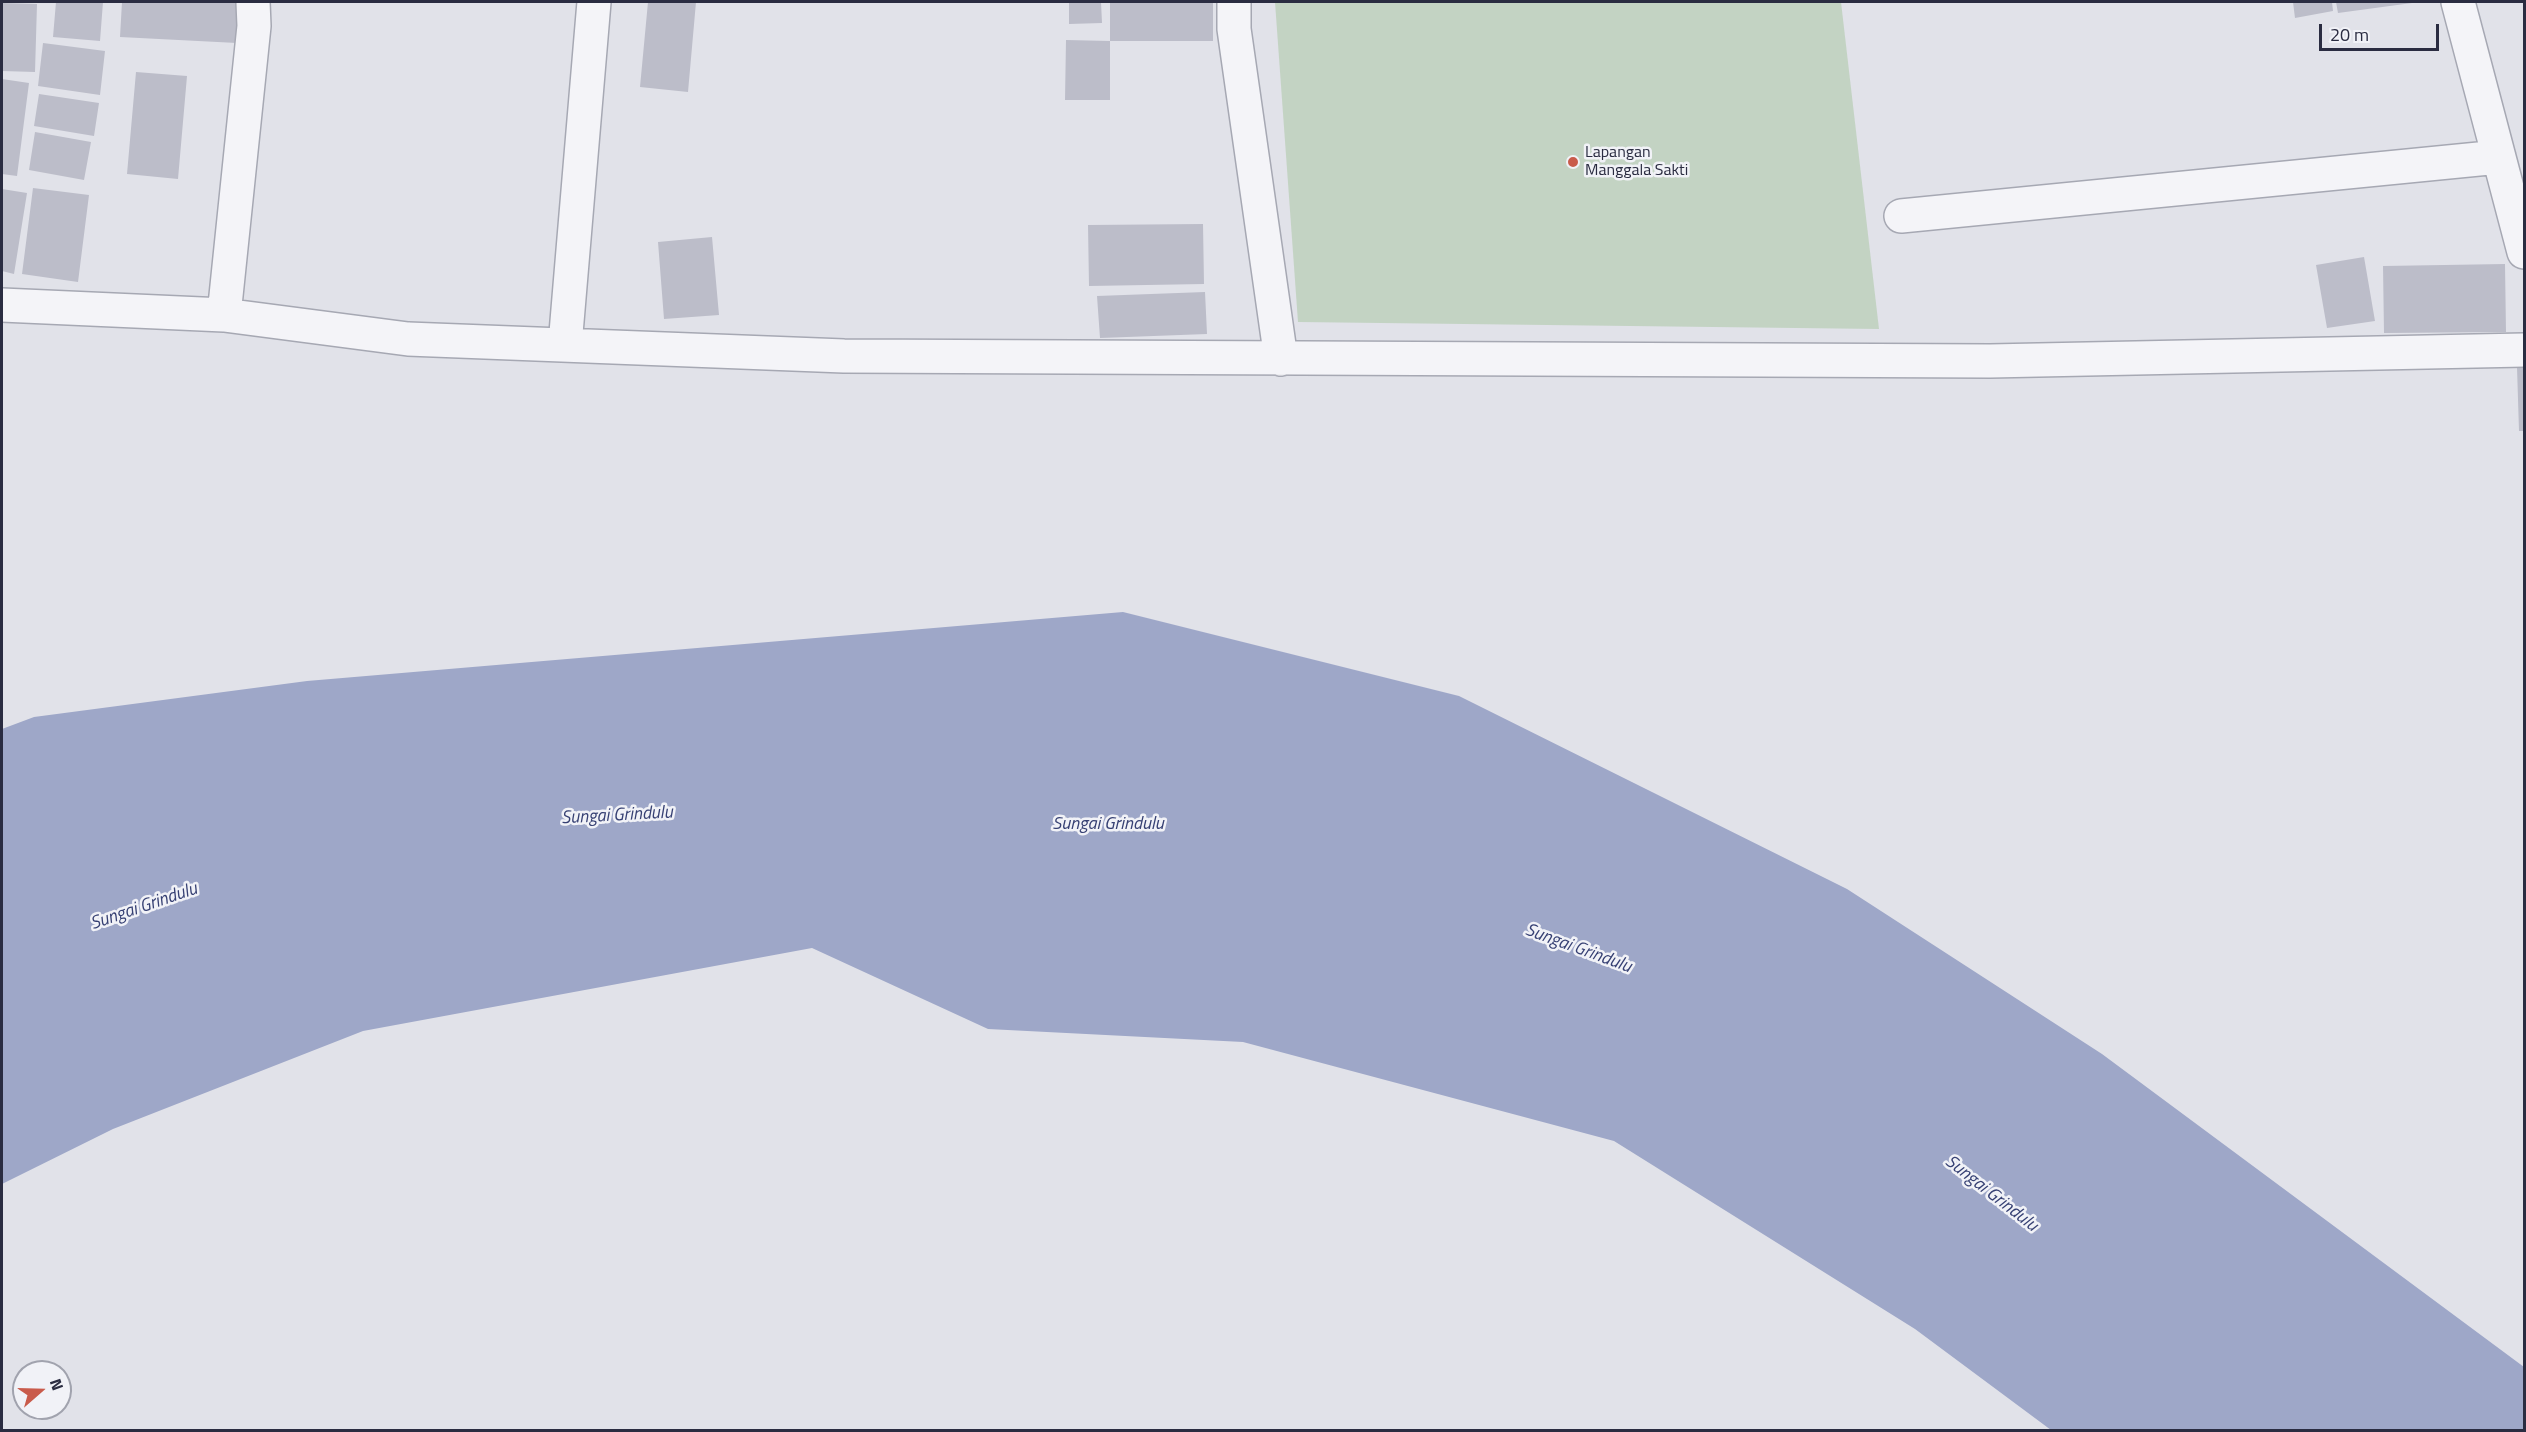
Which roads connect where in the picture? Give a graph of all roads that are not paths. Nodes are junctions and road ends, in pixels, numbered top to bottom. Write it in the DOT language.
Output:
graph roads {
  1 [pos="253,2"];
  2 [pos="594,2"];
  3 [pos="1234,2"];
  4 [pos="2458,2"];
  5 [pos="2499,157"];
  6 [pos="1901,216"];
  7 [pos="2524,252"];
  8 [pos="2,305"];
  9 [pos="224,315"];
  10 [pos="565,345"];
  11 [pos="2524,350"];
  12 [pos="1281,359"];
  1 -- 9 [label="street"];
  2 -- 10 [label="street"];
  3 -- 12 [label="street"];
  4 -- 5 [label="street"];
  5 -- 6 [label="street"];
  5 -- 7 [label="street"];
  8 -- 9 [label="street"];
  9 -- 10 [label="street"];
  10 -- 12 [label="street"];
  11 -- 12 [label="street"];
}
